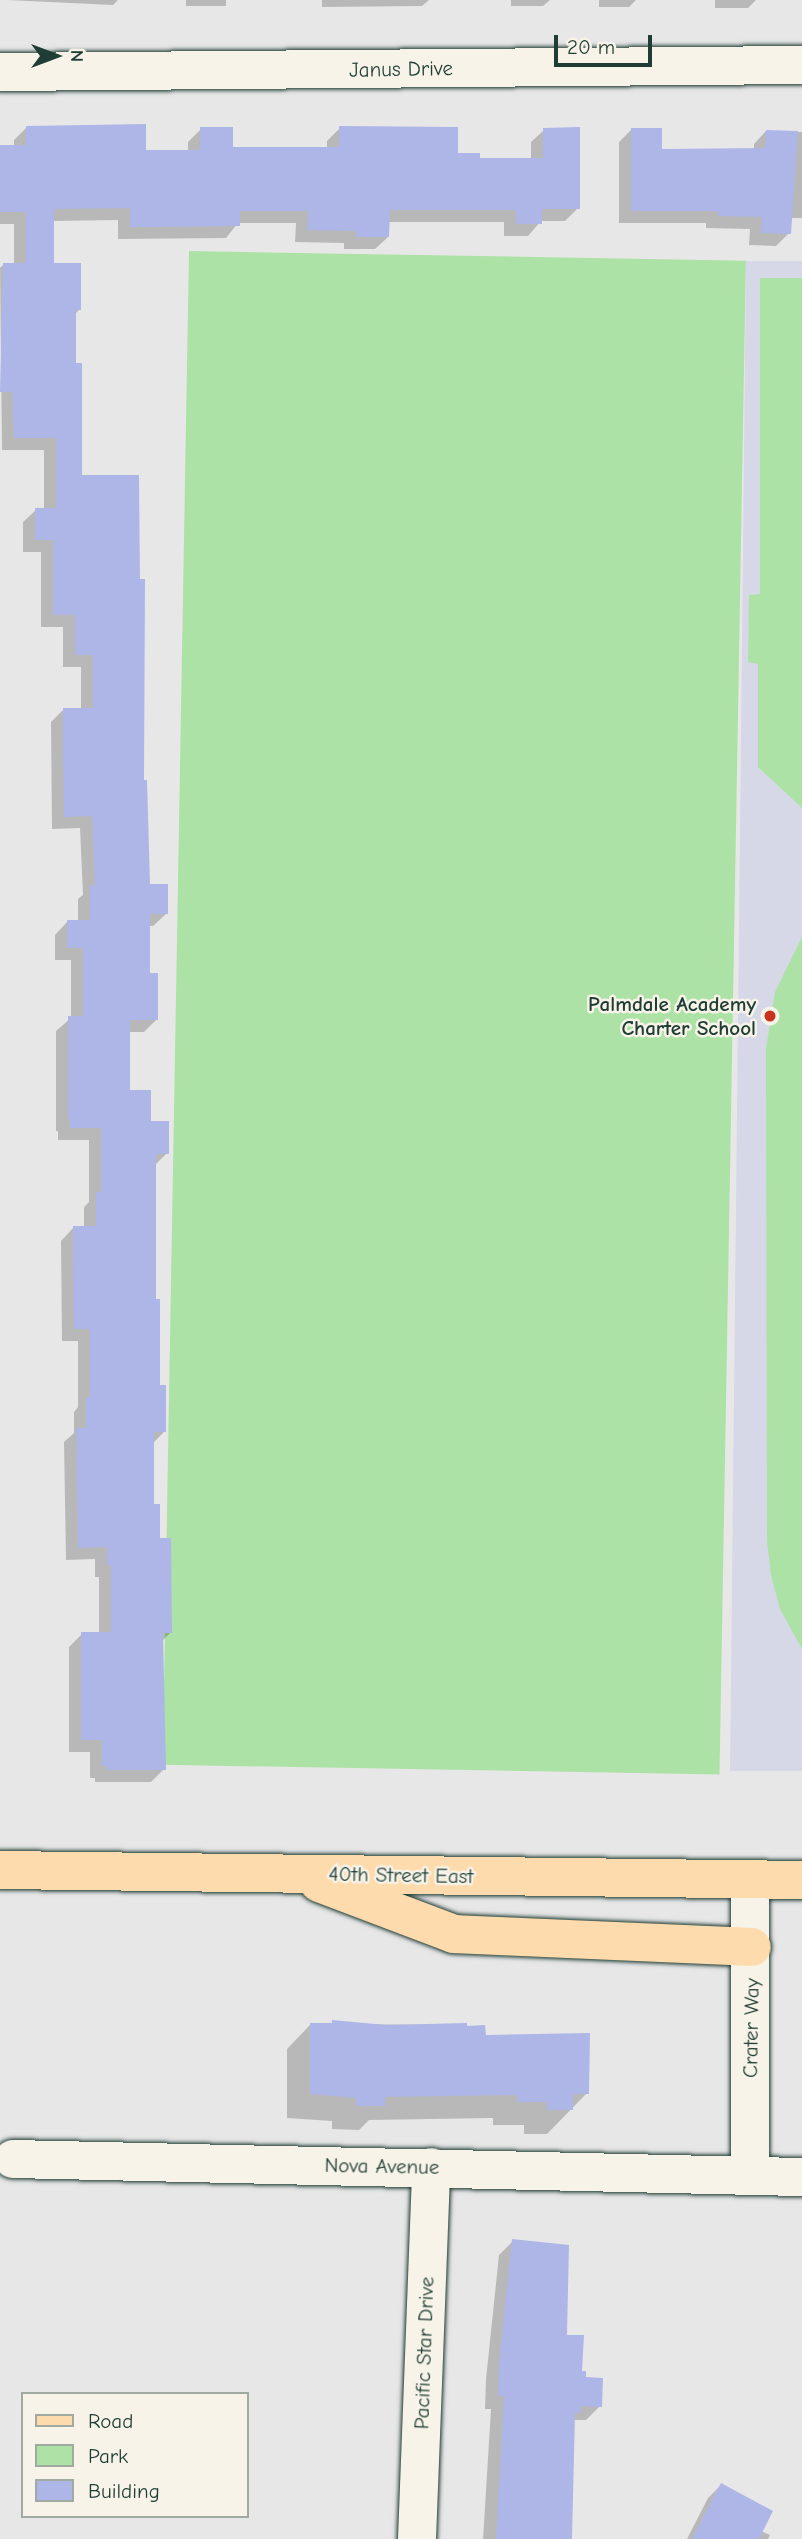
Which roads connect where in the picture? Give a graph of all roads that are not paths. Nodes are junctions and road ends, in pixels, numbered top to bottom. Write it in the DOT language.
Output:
graph roads {
  1 [pos="802,65"];
  2 [pos="0,72"];
  3 [pos="0,1870"];
  4 [pos="294,1874"];
  5 [pos="750,1880"];
  6 [pos="802,1880"];
  7 [pos="752,1947"];
  8 [pos="13,2159"];
  9 [pos="431,2167"];
  10 [pos="750,2176"];
  11 [pos="802,2177"];
  12 [pos="417,2539"];
  1 -- 2 [label="street, Janus Drive"];
  3 -- 4 [label="main road, 40th Street East"];
  4 -- 5 [label="main road, 40th Street East"];
  4 -- 7 [label="main road"];
  5 -- 6 [label="main road, 40th Street East"];
  5 -- 7 [label="street, Crater Way"];
  7 -- 10 [label="street, Crater Way"];
  8 -- 9 [label="street, Nova Avenue"];
  9 -- 10 [label="street, Nova Avenue"];
  9 -- 12 [label="street, Pacific Star Drive"];
  10 -- 11 [label="street, Nova Avenue"];
}
